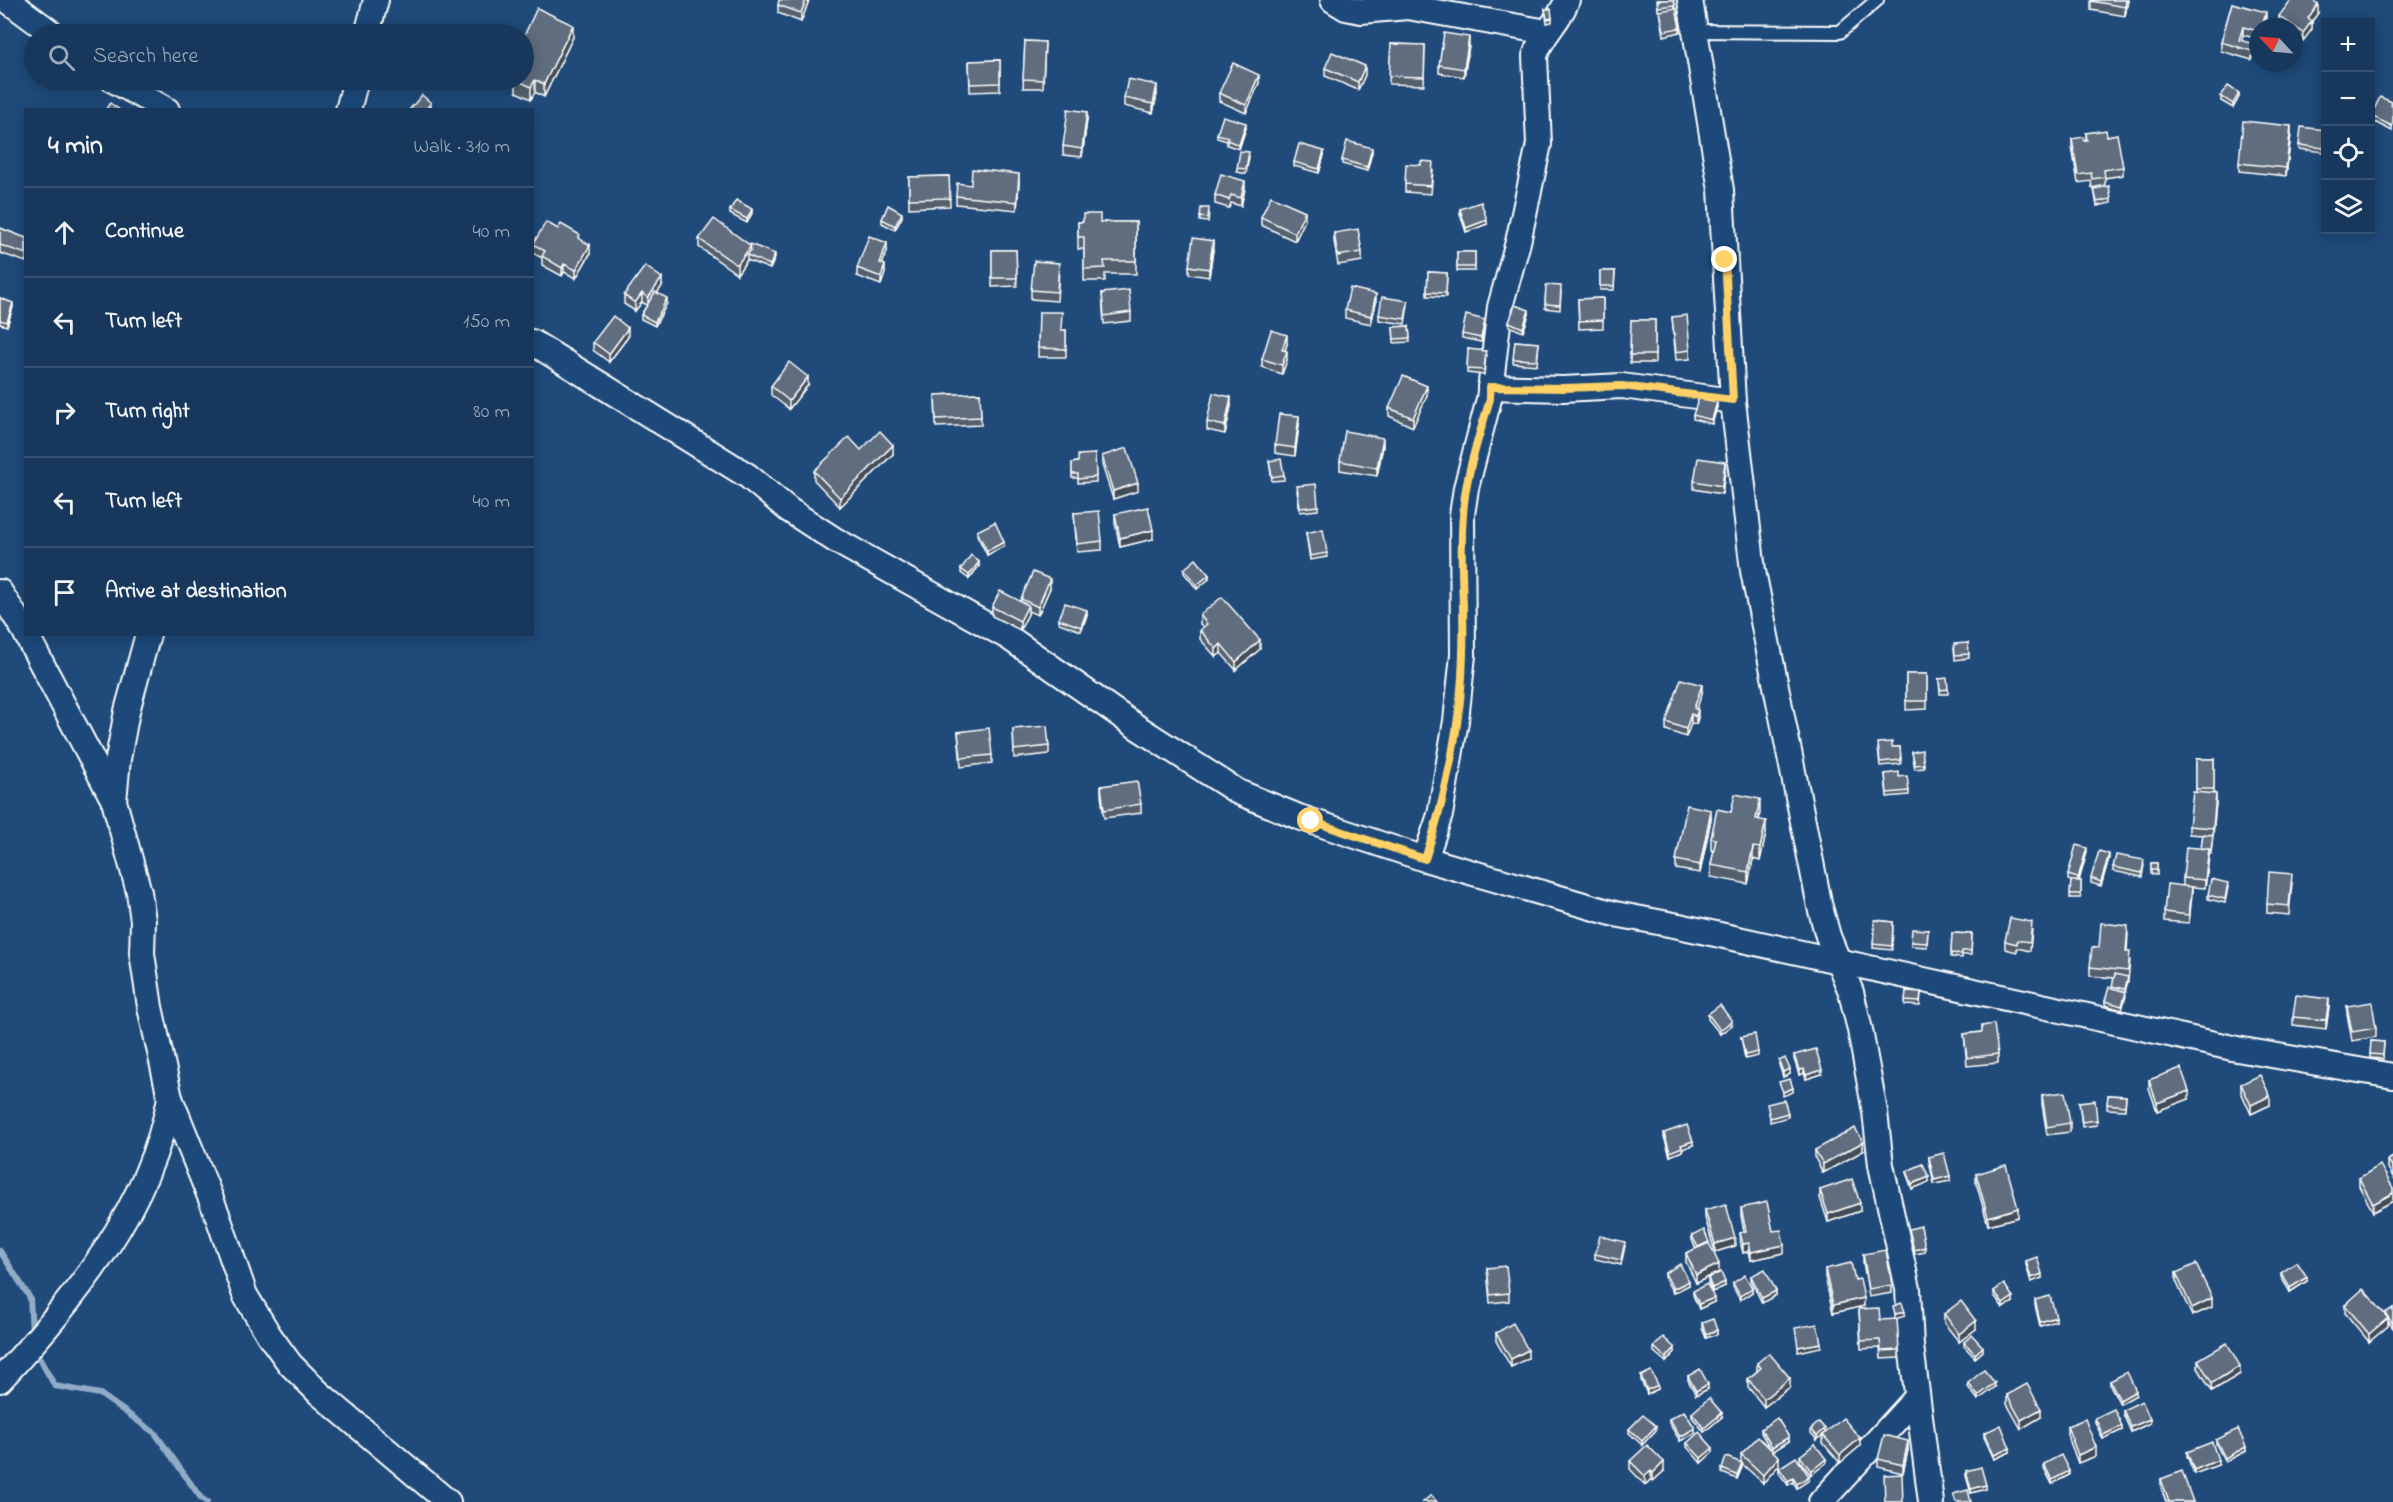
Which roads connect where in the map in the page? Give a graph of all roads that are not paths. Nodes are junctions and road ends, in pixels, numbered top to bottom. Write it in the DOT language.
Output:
graph roads {
  1 [pos="7,0"];
  2 [pos="376,0"];
  3 [pos="1333,0"];
  4 [pos="1567,0"];
  5 [pos="1690,0"];
  6 [pos="1877,0"];
  7 [pos="39,24"];
  8 [pos="370,24"];
  9 [pos="1695,31"];
  10 [pos="1547,33"];
  11 [pos="131,90"];
  12 [pos="353,90"];
  13 [pos="163,108"];
  14 [pos="349,108"];
  15 [pos="534,343"];
  16 [pos="1490,387"];
  17 [pos="1733,400"];
  18 [pos="0,592"];
  19 [pos="24,631"];
  20 [pos="27,636"];
  21 [pos="147,636"];
  22 [pos="114,801"];
  23 [pos="1425,859"];
  24 [pos="1838,962"];
  25 [pos="2393,1076"];
  26 [pos="170,1098"];
  27 [pos="0,1380"];
  28 [pos="1917,1397"];
  29 [pos="448,1502"];
  30 [pos="1821,1502"];
  31 [pos="1931,1502"];
  1 -- 7 [label="street"];
  2 -- 8 [label="street"];
  3 -- 10 [label="street"];
  4 -- 10 [label="street"];
  5 -- 9 [label="street"];
  6 -- 9 [label="lane"];
  9 -- 17 [label="street"];
  10 -- 16 [label="street"];
  11 -- 13 [label="street"];
  12 -- 14 [label="street"];
  15 -- 23 [label="street"];
  16 -- 17 [label="street"];
  16 -- 23 [label="street"];
  17 -- 24 [label="street"];
  18 -- 19 [label="street"];
  20 -- 22 [label="street"];
  21 -- 22 [label="street"];
  22 -- 26 [label="street"];
  23 -- 24 [label="street"];
  24 -- 25 [label="street"];
  24 -- 28 [label="street"];
  26 -- 27 [label="street"];
  26 -- 29 [label="street"];
  28 -- 30 [label="street"];
  28 -- 31 [label="street"];
}
